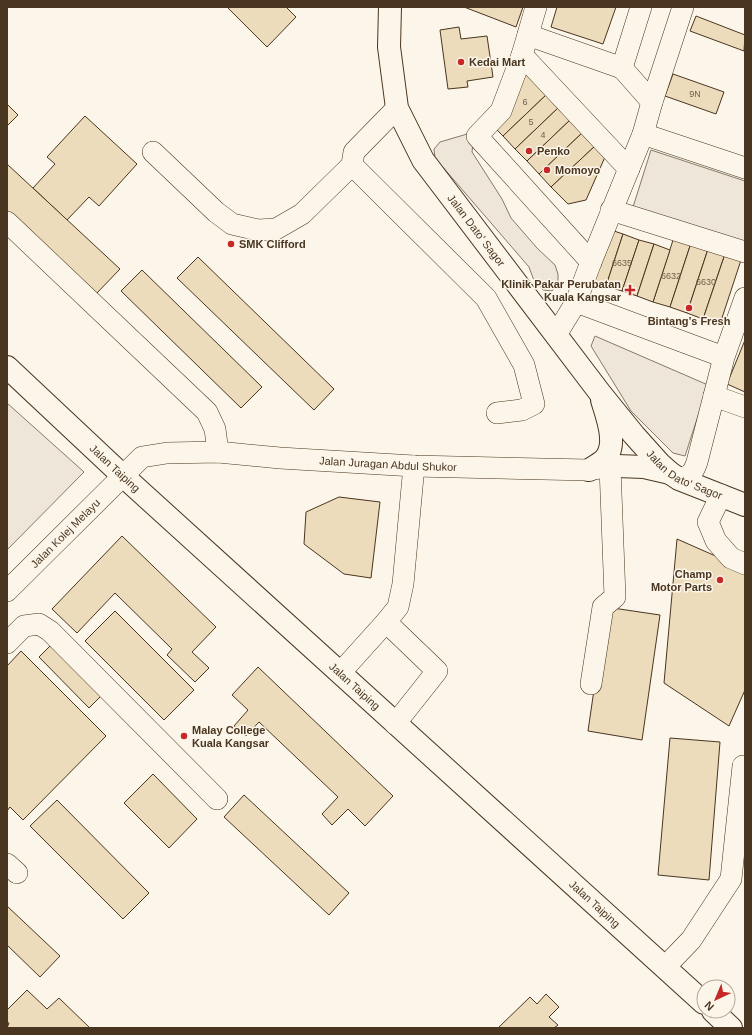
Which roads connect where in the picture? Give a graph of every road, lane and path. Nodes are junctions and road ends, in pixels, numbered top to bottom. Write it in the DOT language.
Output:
graph roads {
  1 [pos="390,7"];
  2 [pos="536,7"];
  3 [pos="641,7"];
  4 [pos="683,7"];
  5 [pos="525,45"];
  6 [pos="622,68"];
  7 [pos="652,102"];
  8 [pos="397,108"];
  9 [pos="643,134"];
  10 [pos="153,152"];
  11 [pos="352,165"];
  12 [pos="745,168"];
  13 [pos="629,169"];
  14 [pos="611,210"];
  15 [pos="7,222"];
  16 [pos="745,252"];
  17 [pos="590,262"];
  18 [pos="745,298"];
  19 [pos="576,302"];
  20 [pos="556,335"];
  21 [pos="721,356"];
  22 [pos="7,367"];
  23 [pos="600,393"];
  24 [pos="714,396"];
  25 [pos="745,407"];
  26 [pos="497,413"];
  27 [pos="634,435"];
  28 [pos="218,452"];
  29 [pos="613,465"];
  30 [pos="414,466"];
  31 [pos="669,472"];
  32 [pos="122,475"];
  33 [pos="721,495"];
  34 [pos="745,505"];
  35 [pos="745,564"];
  36 [pos="7,590"];
  37 [pos="386,622"];
  38 [pos="7,643"];
  39 [pos="340,673"];
  40 [pos="591,684"];
  41 [pos="396,724"];
  42 [pos="743,766"];
  43 [pos="217,799"];
  44 [pos="665,967"];
  45 [pos="696,996"];
  46 [pos="721,1019"];
  47 [pos="731,1028"];
  1 -- 8 [label="main road, Jalan Dato' Sagor"];
  2 -- 5 [label="street"];
  3 -- 6 [label="street"];
  4 -- 7 [label="street"];
  5 -- 6 [label="street"];
  5 -- 13 [label="street"];
  5 -- 17 [label="street"];
  6 -- 7 [label="street"];
  7 -- 9 [label="street"];
  8 -- 11 [label="street"];
  8 -- 20 [label="main road, Jalan Dato' Sagor"];
  9 -- 12 [label="street"];
  9 -- 13 [label="street"];
  10 -- 11 [label="street"];
  11 -- 26 [label="street"];
  13 -- 14 [label="street"];
  14 -- 16 [label="street"];
  14 -- 17 [label="street"];
  15 -- 28 [label="street"];
  17 -- 19 [label="street"];
  18 -- 24 [label="street"];
  19 -- 20 [label="street"];
  19 -- 21 [label="street"];
  20 -- 23 [label="main road, Jalan Dato' Sagor"];
  22 -- 32 [label="main road, Jalan Taiping"];
  23 -- 27 [label="main road, Jalan Dato' Sagor"];
  23 -- 29 [label="main road"];
  24 -- 25 [label="street"];
  24 -- 31 [label="street"];
  27 -- 29 [label="street"];
  27 -- 31 [label="main road, Jalan Dato' Sagor"];
  28 -- 30 [label="street, Jalan Juragan Abdul Shukor"];
  28 -- 32 [label="street, Jalan Juragan Abdul Shukor"];
  29 -- 30 [label="street, Jalan Juragan Abdul Shukor"];
  29 -- 31 [label="main road"];
  29 -- 40 [label="street"];
  30 -- 37 [label="street"];
  31 -- 33 [label="main road, Jalan Dato' Sagor"];
  32 -- 36 [label="street, Jalan Kolej Melayu"];
  32 -- 39 [label="main road, Jalan Taiping"];
  33 -- 34 [label="main road, Jalan Dato' Sagor"];
  33 -- 35 [label="street"];
  37 -- 39 [label="street"];
  37 -- 41 [label="street"];
  38 -- 43 [label="street"];
  39 -- 41 [label="main road, Jalan Taiping"];
  41 -- 44 [label="main road, Jalan Taiping"];
  42 -- 44 [label="street"];
  44 -- 45 [label="main road, Jalan Taiping"];
  46 -- 47 [label="main road"];
}
